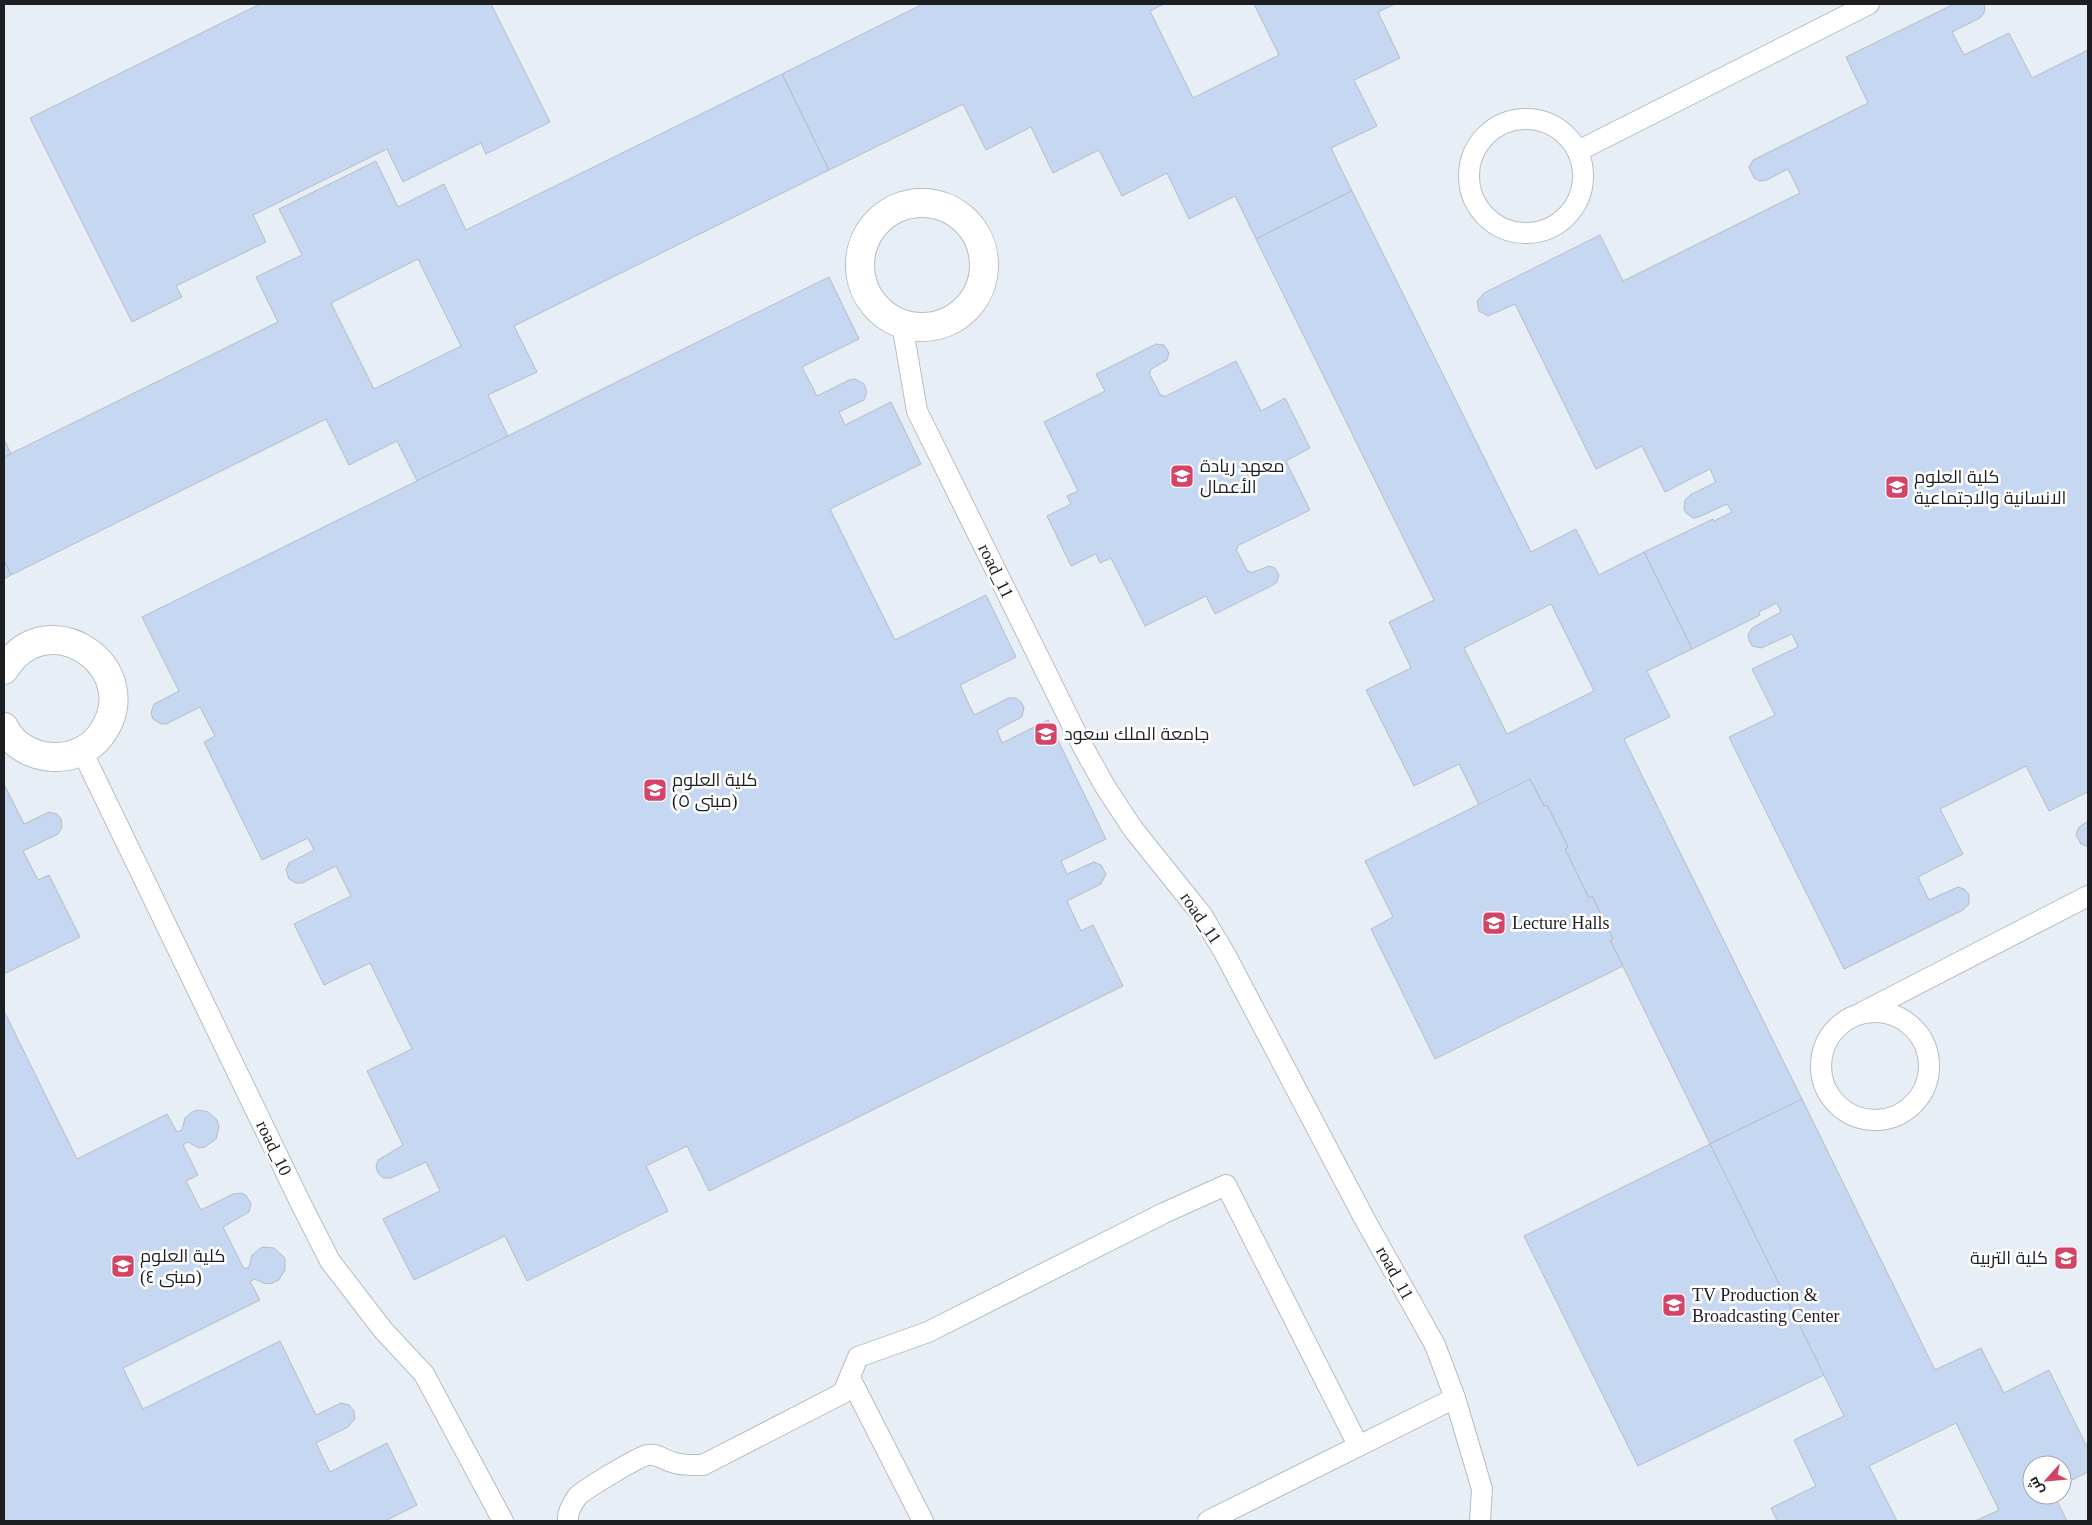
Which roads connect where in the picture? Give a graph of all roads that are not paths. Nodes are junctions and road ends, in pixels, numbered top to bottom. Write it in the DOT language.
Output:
graph roads {
  1 [pos="1869,4"];
  2 [pos="1578,151"];
  3 [pos="902,324"];
  4 [pos="4,670"];
  5 [pos="4,727"];
  6 [pos="82,751"];
  7 [pos="2088,896"];
  8 [pos="1857,1015"];
  9 [pos="850,1378"];
  10 [pos="1455,1398"];
  11 [pos="1358,1445"];
  12 [pos="503,1521"];
  13 [pos="568,1521"];
  14 [pos="923,1521"];
  15 [pos="1208,1521"];
  16 [pos="1480,1521"];
  1 -- 2 [label="lane"];
  2 -- 2 [label="lane"];
  3 -- 3 [label="street"];
  3 -- 10 [label="lane, road_11"];
  4 -- 6 [label="street"];
  5 -- 6 [label="street"];
  6 -- 12 [label="lane, road_10"];
  7 -- 8 [label="lane"];
  8 -- 8 [label="lane"];
  9 -- 11 [label="lane"];
  9 -- 13 [label="lane"];
  9 -- 14 [label="lane"];
  10 -- 11 [label="lane"];
  10 -- 16 [label="lane, road_11"];
  11 -- 15 [label="lane"];
}
